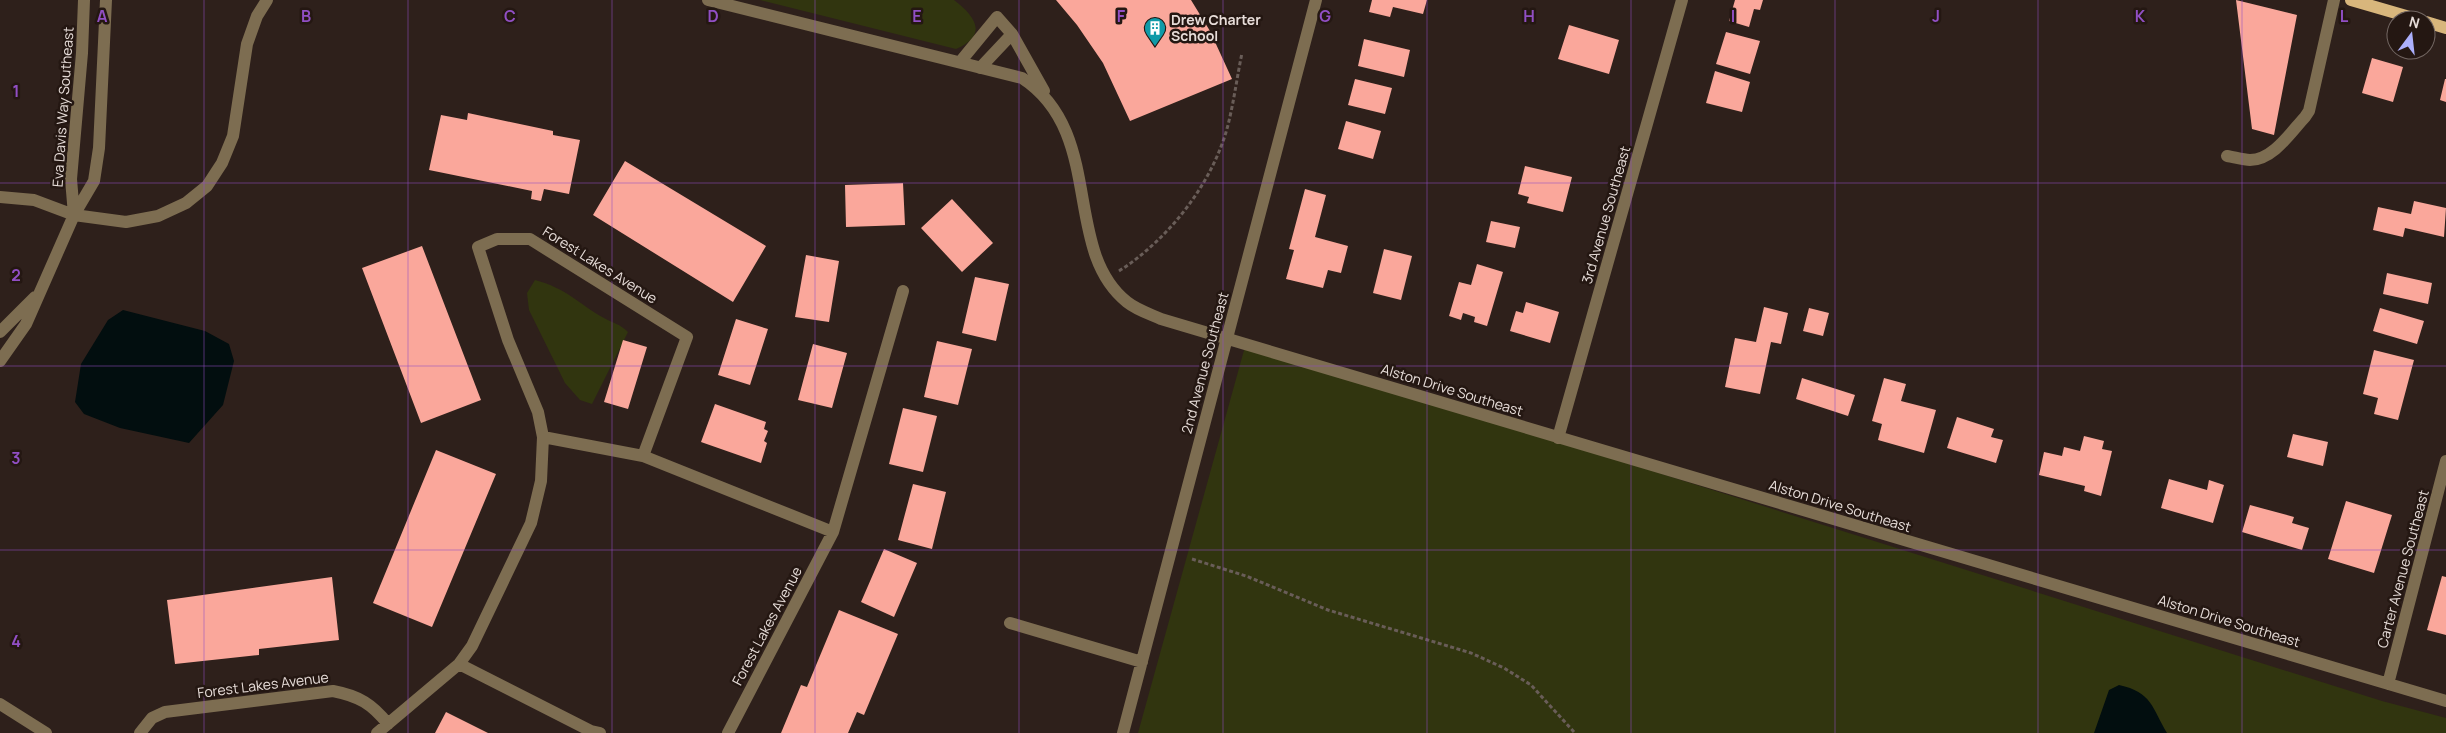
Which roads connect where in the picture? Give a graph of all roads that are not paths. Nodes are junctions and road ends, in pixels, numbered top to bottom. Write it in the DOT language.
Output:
graph roads {
  1 [pos="84,0"];
  2 [pos="106,0"];
  3 [pos="267,0"];
  4 [pos="708,0"];
  5 [pos="1316,0"];
  6 [pos="1682,0"];
  7 [pos="2334,0"];
  8 [pos="2351,0"];
  9 [pos="2386,10"];
  10 [pos="1012,34"];
  11 [pos="960,62"];
  12 [pos="980,68"];
  13 [pos="1048,100"];
  14 [pos="2227,156"];
  15 [pos="0,197"];
  16 [pos="74,215"];
  17 [pos="903,291"];
  18 [pos="38,294"];
  19 [pos="0,332"];
  20 [pos="1227,337"];
  21 [pos="0,360"];
  22 [pos="543,437"];
  23 [pos="1558,438"];
  24 [pos="643,456"];
  25 [pos="2446,461"];
  26 [pos="832,532"];
  27 [pos="1010,623"];
  28 [pos="1142,662"];
  29 [pos="459,664"];
  30 [pos="2388,684"];
  31 [pos="2446,702"];
  32 [pos="0,704"];
  33 [pos="388,724"];
  34 [pos="46,733"];
  35 [pos="140,733"];
  36 [pos="377,733"];
  37 [pos="600,733"];
  38 [pos="728,733"];
  39 [pos="1123,733"];
  1 -- 16 [label="street, Eva Davis Way Southeast"];
  2 -- 16 [label="street, Eva Davis Way Southeast"];
  3 -- 16 [label="street"];
  4 -- 11 [label="street"];
  5 -- 20 [label="street, 2nd Avenue Southeast"];
  6 -- 23 [label="street, 3rd Avenue Southeast"];
  7 -- 14 [label="street"];
  8 -- 9 [label="main road"];
  10 -- 11 [label="street, Alston Drive Southeast"];
  10 -- 12 [label="street"];
  10 -- 13 [label="street, Alston Drive Southeast"];
  11 -- 12 [label="street"];
  12 -- 13 [label="street"];
  13 -- 20 [label="street, Alston Drive Southeast"];
  15 -- 16 [label="street"];
  16 -- 18 [label="street, Eva Davis Way Southeast"];
  17 -- 26 [label="street, Forest Lakes Avenue"];
  18 -- 19 [label="street, Eva Davis Way Southeast"];
  18 -- 21 [label="street, Eva Davis Way Southeast"];
  20 -- 23 [label="street, Alston Drive Southeast"];
  20 -- 28 [label="street, 2nd Avenue Southeast"];
  22 -- 24 [label="street"];
  22 -- 24 [label="street, Forest Lakes Avenue"];
  22 -- 29 [label="street, Forest Lakes Avenue"];
  23 -- 30 [label="street, Alston Drive Southeast"];
  24 -- 26 [label="street"];
  25 -- 30 [label="street, Carter Avenue Southeast"];
  26 -- 38 [label="street, Forest Lakes Avenue"];
  27 -- 28 [label="street"];
  28 -- 39 [label="street, 2nd Avenue Southeast"];
  29 -- 33 [label="street, Forest Lakes Avenue"];
  29 -- 37 [label="street"];
  30 -- 31 [label="street, Alston Drive Southeast"];
  32 -- 34 [label="street"];
  33 -- 35 [label="street, Forest Lakes Avenue"];
  33 -- 36 [label="street, Forest Lakes Avenue"];
}
